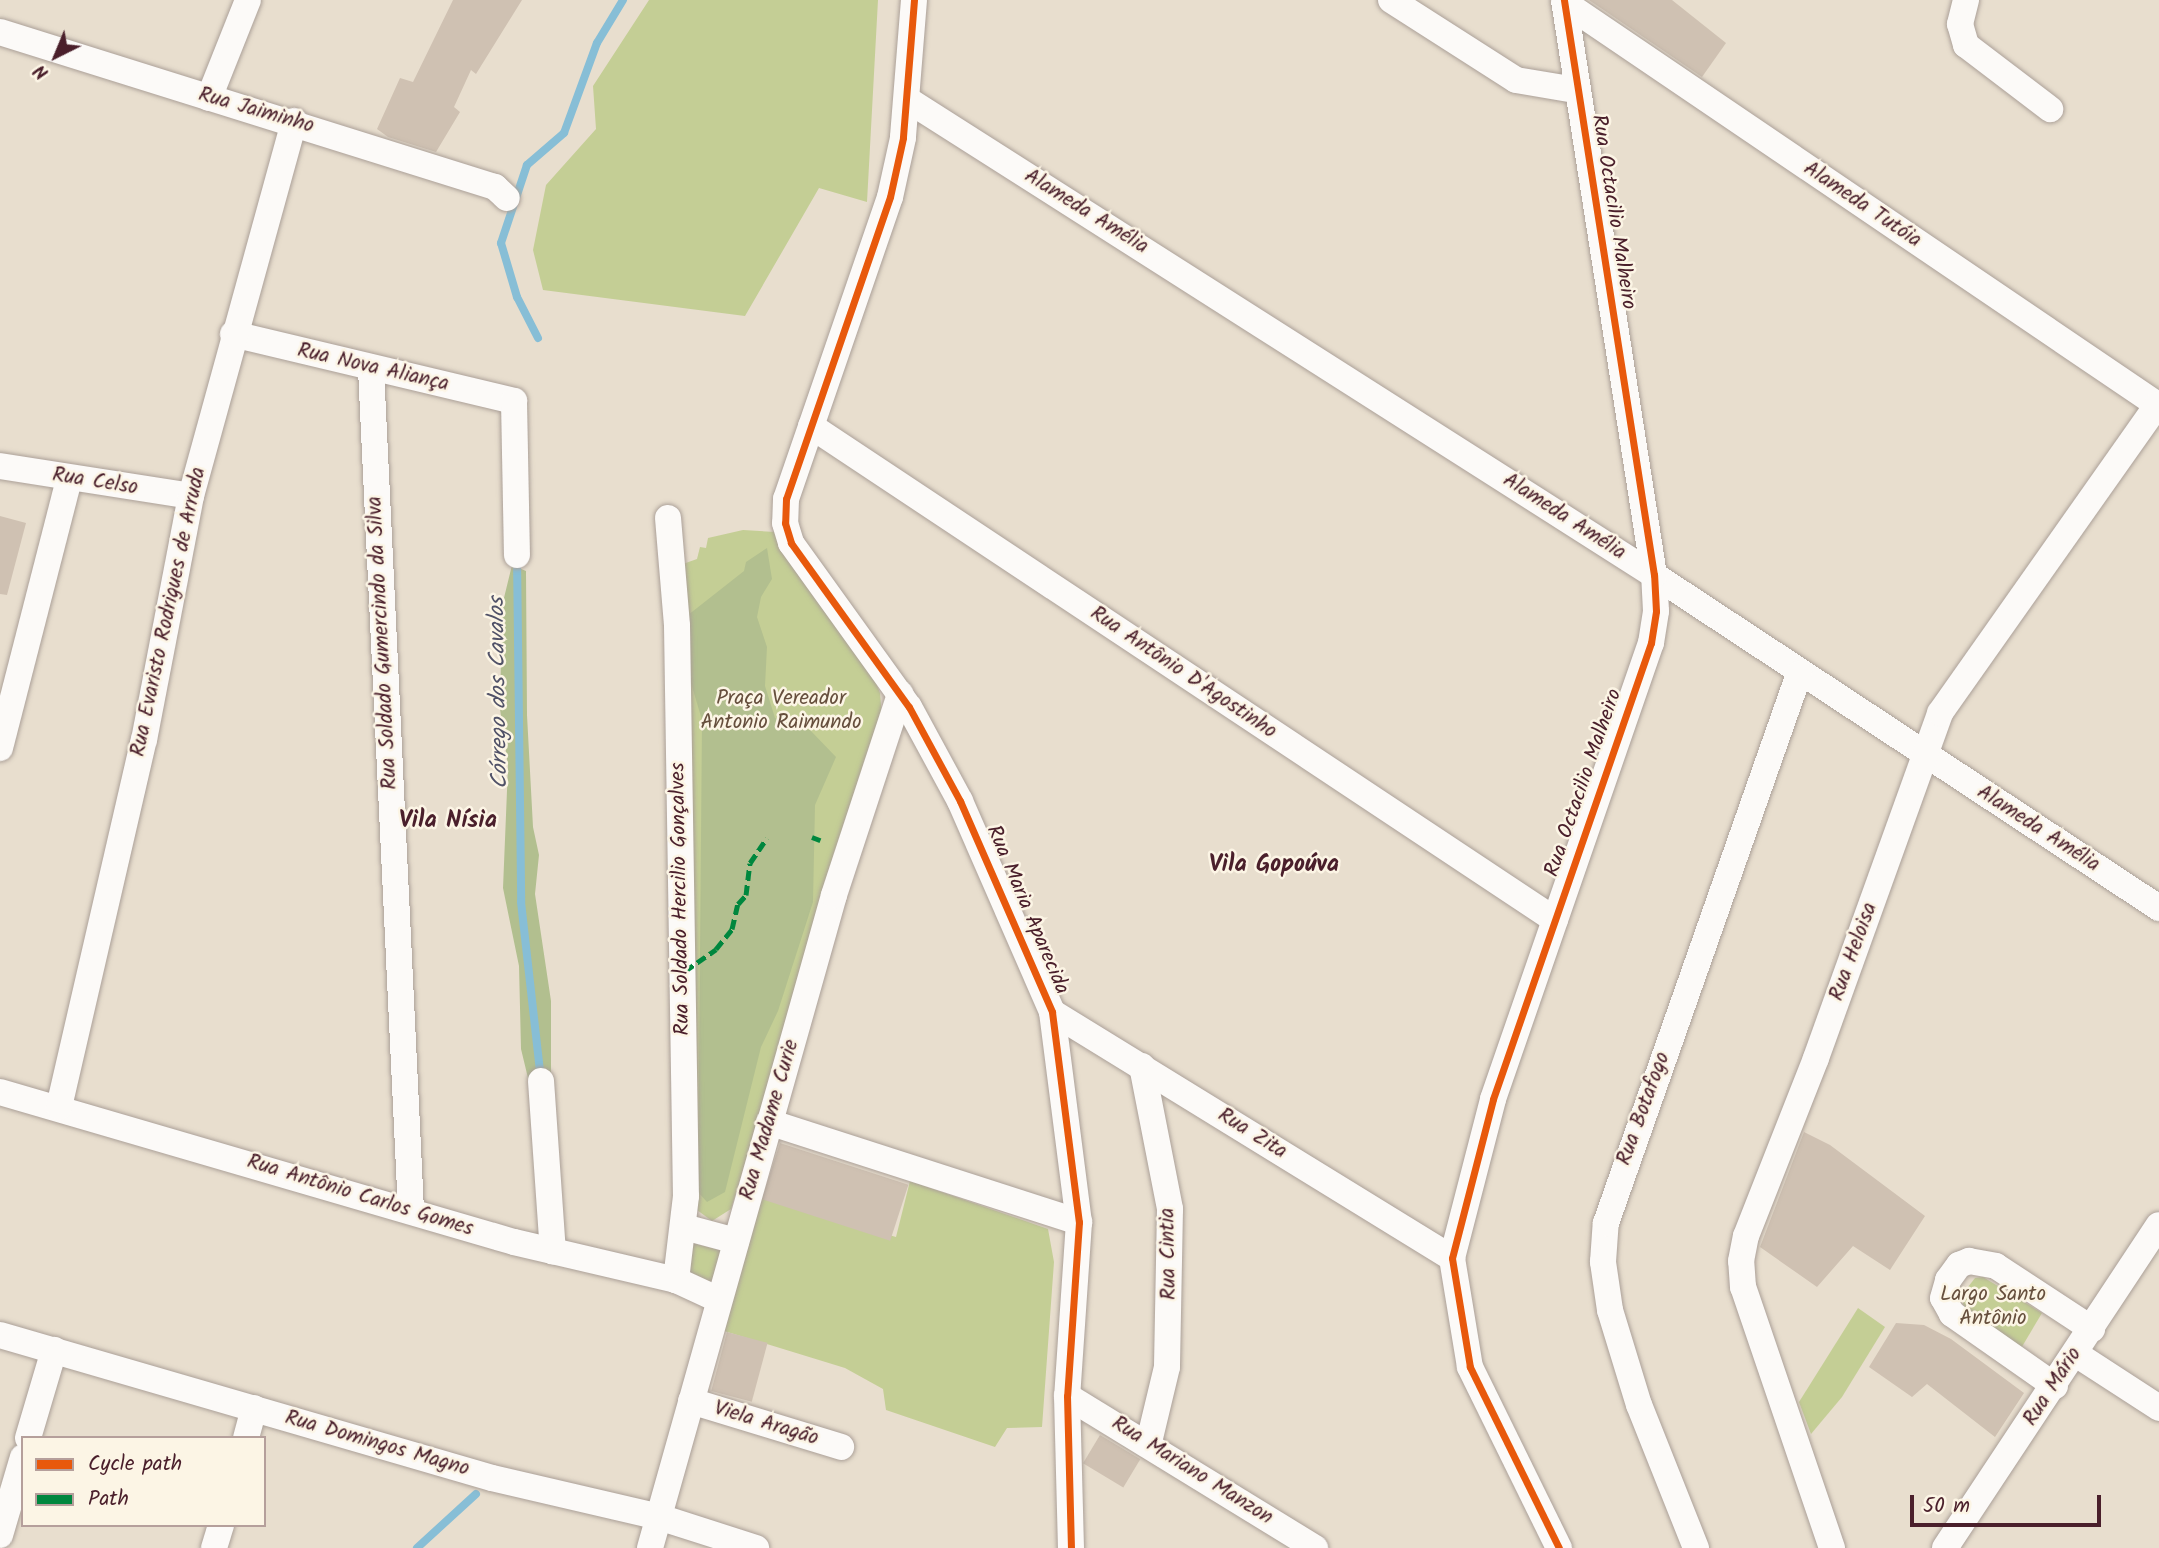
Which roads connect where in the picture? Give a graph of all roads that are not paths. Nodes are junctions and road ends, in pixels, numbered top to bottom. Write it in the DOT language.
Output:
graph roads {
  1 [pos="248,0"];
  2 [pos="914,0"];
  3 [pos="1391,0"];
  4 [pos="1966,0"];
  5 [pos="1565,1"];
  6 [pos="0,32"];
  7 [pos="1576,90"];
  8 [pos="209,98"];
  9 [pos="908,100"];
  10 [pos="2050,109"];
  11 [pos="293,121"];
  12 [pos="964,135"];
  13 [pos="903,138"];
  14 [pos="507,198"];
  15 [pos="233,334"];
  16 [pos="371,369"];
  17 [pos="2158,405"];
  18 [pos="811,425"];
  19 [pos="0,466"];
  20 [pos="69,480"];
  21 [pos="191,496"];
  22 [pos="668,518"];
  23 [pos="517,555"];
  24 [pos="1654,575"];
  25 [pos="1798,674"];
  26 [pos="900,694"];
  27 [pos="0,748"];
  28 [pos="1924,756"];
  29 [pos="2159,908"];
  30 [pos="1555,920"];
  31 [pos="1052,1012"];
  32 [pos="1142,1066"];
  33 [pos="541,1082"];
  34 [pos="0,1091"];
  35 [pos="59,1107"];
  36 [pos="769,1122"];
  37 [pos="411,1210"];
  38 [pos="1079,1222"];
  39 [pos="2159,1225"];
  40 [pos="684,1227"];
  41 [pos="736,1241"];
  42 [pos="553,1252"];
  43 [pos="1452,1258"];
  44 [pos="676,1280"];
  45 [pos="719,1300"];
  46 [pos="2092,1329"];
  47 [pos="0,1335"];
  48 [pos="54,1350"];
  49 [pos="2076,1354"];
  50 [pos="2055,1386"];
  51 [pos="1067,1396"];
  52 [pos="691,1401"];
  53 [pos="254,1408"];
  54 [pos="2159,1408"];
  55 [pos="29,1436"];
  56 [pos="247,1436"];
  57 [pos="1149,1442"];
  58 [pos="841,1447"];
  59 [pos="21,1464"];
  60 [pos="659,1517"];
  61 [pos="220,1527"];
  62 [pos="0,1535"];
  63 [pos="214,1548"];
  64 [pos="650,1548"];
  65 [pos="756,1548"];
  66 [pos="1071,1548"];
  67 [pos="1315,1548"];
  68 [pos="1559,1548"];
  69 [pos="1696,1548"];
  70 [pos="1832,1548"];
  71 [pos="1945,1548"];
  1 -- 8 [label="street"];
  2 -- 9 [label="street, Rua Maria Aparecida"];
  3 -- 7 [label="street"];
  4 -- 10 [label="street"];
  5 -- 7 [label="street, Rua Octacilio Malheiro"];
  5 -- 17 [label="street, Alameda Tutóia"];
  6 -- 8 [label="street, Rua Jaiminho"];
  7 -- 24 [label="street, Rua Octacilio Malheiro"];
  8 -- 11 [label="street, Rua Jaiminho"];
  9 -- 12 [label="street, Alameda Amélia"];
  9 -- 13 [label="street, Rua Maria Aparecida"];
  11 -- 14 [label="street, Rua Jaiminho"];
  11 -- 15 [label="street, Rua Evaristo Rodrigues de Arruda"];
  12 -- 13 [label="street, Alameda Amélia"];
  12 -- 24 [label="street, Alameda Amélia"];
  13 -- 18 [label="street, Rua Maria Aparecida"];
  15 -- 16 [label="street, Rua Nova Aliança"];
  15 -- 21 [label="street, Rua Evaristo Rodrigues de Arruda"];
  16 -- 23 [label="street, Rua Nova Aliança"];
  16 -- 37 [label="street, Rua Soldado Gumercindo da Silva"];
  17 -- 28 [label="street, Rua Heloisa"];
  18 -- 26 [label="street, Rua Maria Aparecida"];
  18 -- 30 [label="street, Rua Antônio D'Agostinho"];
  19 -- 20 [label="street, Rua Celso"];
  20 -- 21 [label="street, Rua Celso"];
  20 -- 27 [label="street"];
  21 -- 35 [label="street, Rua Evaristo Rodrigues de Arruda"];
  22 -- 40 [label="street, Rua Soldado Hercilio Gonçalves"];
  24 -- 25 [label="street, Alameda Amélia"];
  24 -- 30 [label="street, Rua Octacilio Malheiro"];
  25 -- 28 [label="street, Alameda Amélia"];
  25 -- 69 [label="street, Rua Botafogo"];
  26 -- 31 [label="street, Rua Maria Aparecida"];
  26 -- 36 [label="street, Rua Madame Curie"];
  28 -- 29 [label="street, Alameda Amélia"];
  28 -- 70 [label="street, Rua Heloisa"];
  30 -- 43 [label="street, Rua Octacilio Malheiro"];
  31 -- 32 [label="street, Rua Zita"];
  31 -- 38 [label="street, Rua Maria Aparecida"];
  32 -- 43 [label="street, Rua Zita"];
  32 -- 57 [label="street, Rua Cintia"];
  33 -- 42 [label="street"];
  34 -- 35 [label="street, Rua Antônio Carlos Gomes"];
  35 -- 37 [label="street, Rua Antônio Carlos Gomes"];
  36 -- 38 [label="street"];
  36 -- 41 [label="street, Rua Madame Curie"];
  37 -- 42 [label="street, Rua Antônio Carlos Gomes"];
  38 -- 51 [label="street, Rua Maria Aparecida"];
  39 -- 46 [label="street, Rua Mário"];
  40 -- 41 [label="street"];
  40 -- 44 [label="street, Rua Soldado Hercilio Gonçalves"];
  41 -- 45 [label="street, Rua Madame Curie"];
  42 -- 44 [label="street, Rua Antônio Carlos Gomes"];
  43 -- 68 [label="street, Rua Octacilio Malheiro"];
  44 -- 45 [label="street, Rua Antônio Carlos Gomes"];
  45 -- 52 [label="street, Rua Madame Curie"];
  46 -- 49 [label="street, Rua Mário"];
  46 -- 50 [label="street"];
  47 -- 48 [label="street, Rua Domingos Magno"];
  48 -- 53 [label="street, Rua Domingos Magno"];
  48 -- 55 [label="street"];
  49 -- 50 [label="street, Rua Mário"];
  49 -- 54 [label="street"];
  50 -- 71 [label="street, Rua Mário"];
  51 -- 57 [label="street, Rua Mariano Manzon"];
  51 -- 66 [label="street, Rua Maria Aparecida"];
  52 -- 58 [label="street, Viela Aragão"];
  52 -- 60 [label="street, Rua Madame Curie"];
  53 -- 56 [label="street"];
  53 -- 60 [label="street, Rua Domingos Magno"];
  57 -- 67 [label="street, Rua Mariano Manzon"];
  59 -- 62 [label="street"];
  60 -- 64 [label="street, Rua Madame Curie"];
  60 -- 65 [label="street, Rua Domingos Magno"];
  61 -- 63 [label="street"];
}
